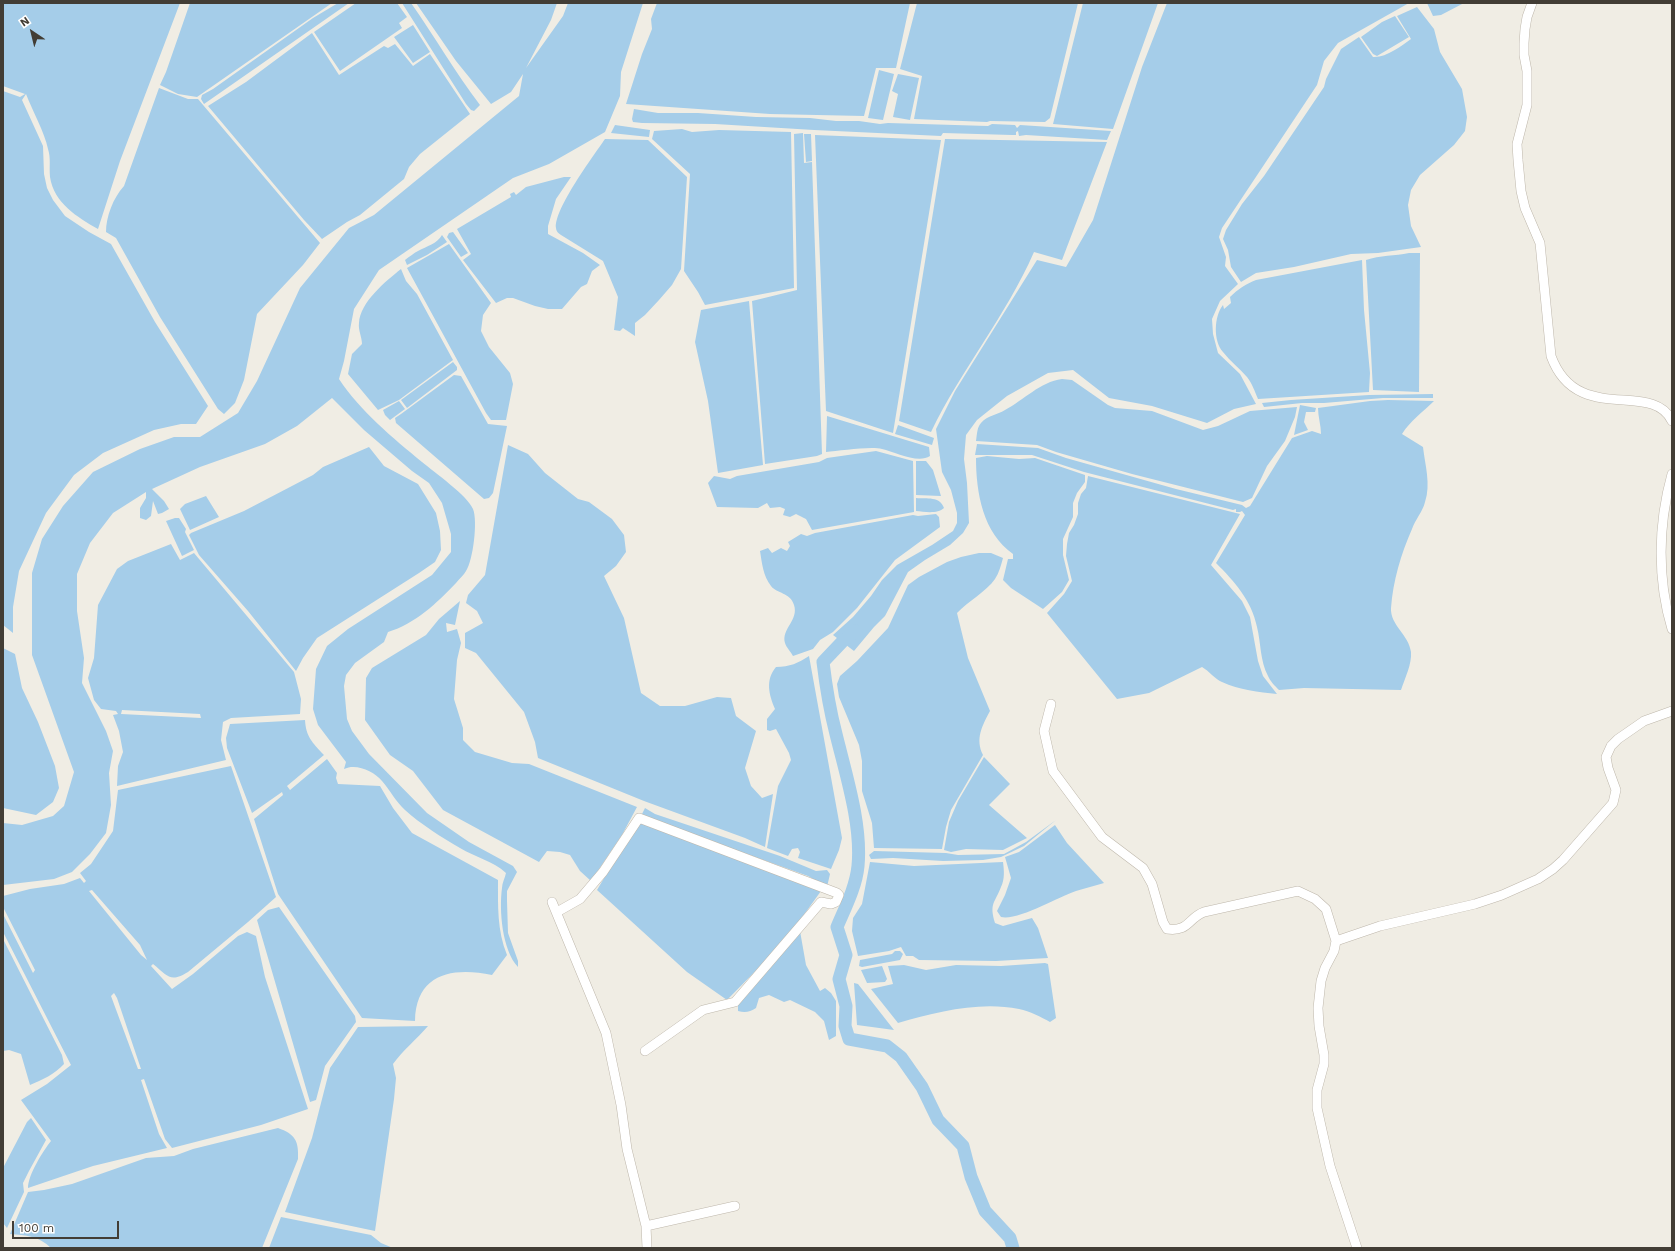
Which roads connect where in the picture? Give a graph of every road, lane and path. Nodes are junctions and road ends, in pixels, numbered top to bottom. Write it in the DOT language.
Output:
graph roads {
  1 [pos="1532,3"];
  2 [pos="1672,421"];
  3 [pos="1672,474"];
  4 [pos="1672,629"];
  5 [pos="1051,704"];
  6 [pos="1672,711"];
  7 [pos="552,902"];
  8 [pos="557,912"];
  9 [pos="1336,941"];
  10 [pos="645,1051"];
  11 [pos="735,1206"];
  12 [pos="646,1226"];
  13 [pos="647,1248"];
  14 [pos="1357,1248"];
  1 -- 2 [label="street"];
  3 -- 4 [label="street"];
  5 -- 9 [label="street"];
  6 -- 9 [label="street"];
  7 -- 8 [label="street"];
  8 -- 10 [label="street"];
  8 -- 12 [label="street"];
  9 -- 14 [label="street"];
  11 -- 12 [label="street"];
  12 -- 13 [label="street"];
}
